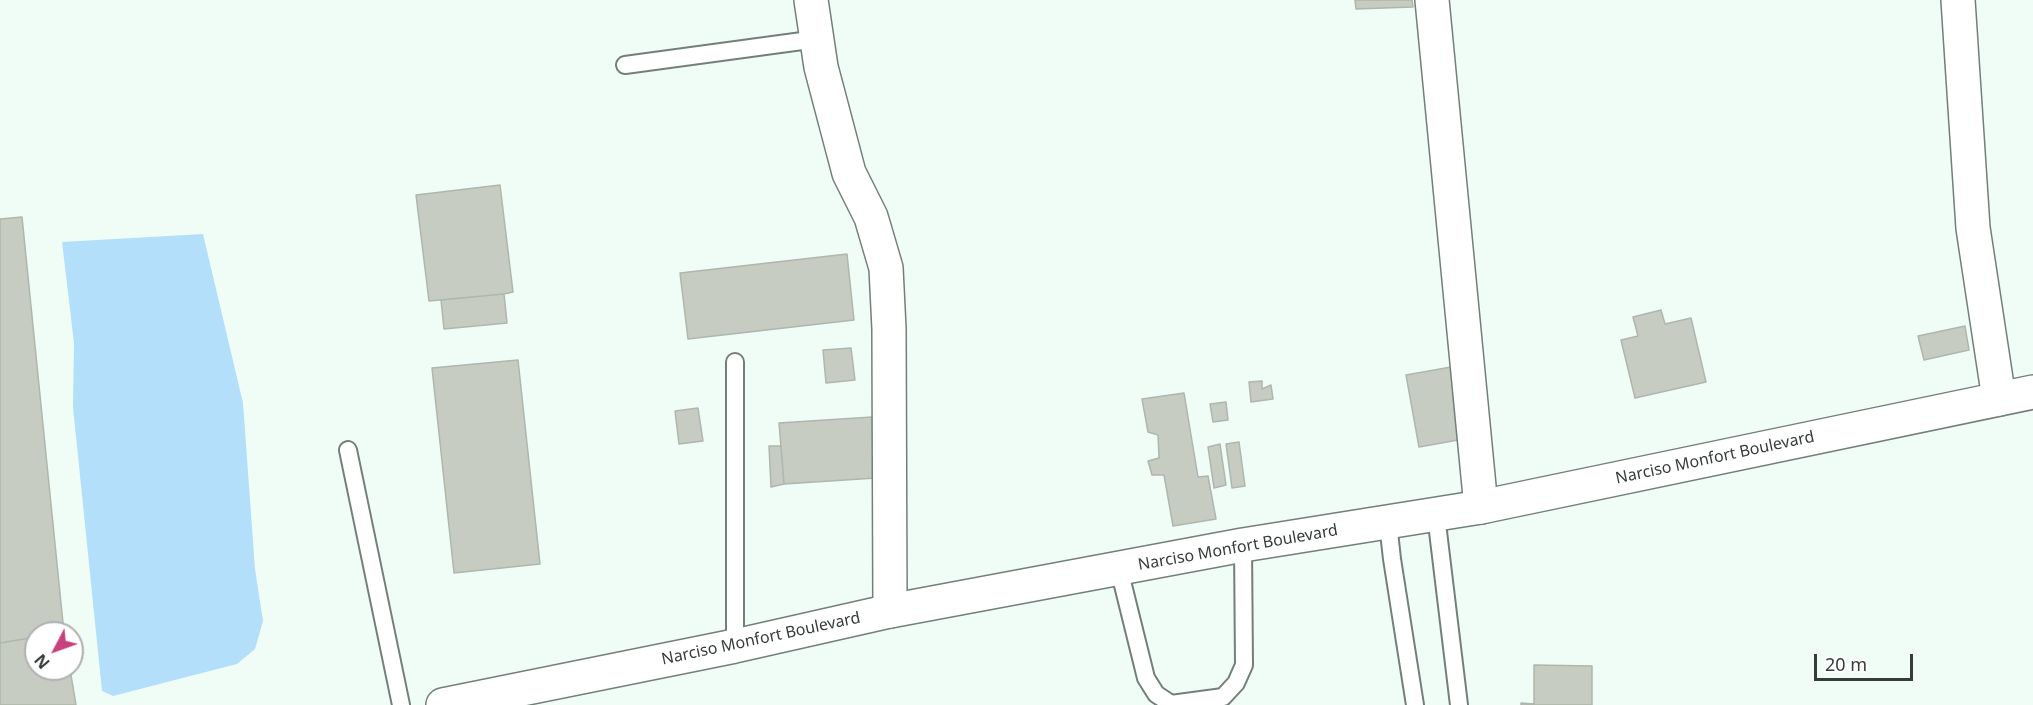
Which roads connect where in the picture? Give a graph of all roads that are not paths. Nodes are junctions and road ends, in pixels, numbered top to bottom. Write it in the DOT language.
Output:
graph roads {
  1 [pos="811,0"];
  2 [pos="1432,0"];
  3 [pos="1958,0"];
  4 [pos="817,39"];
  5 [pos="625,65"];
  6 [pos="735,362"];
  7 [pos="2033,392"];
  8 [pos="1999,399"];
  9 [pos="348,450"];
  10 [pos="1481,507"];
  11 [pos="1437,514"];
  12 [pos="1388,523"];
  13 [pos="1243,545"];
  14 [pos="1119,569"];
  15 [pos="890,611"];
  16 [pos="735,646"];
  17 [pos="401,705"];
  18 [pos="443,705"];
  19 [pos="1415,705"];
  20 [pos="1460,705"];
  1 -- 4 [label="main road"];
  2 -- 10 [label="main road"];
  3 -- 8 [label="main road"];
  4 -- 5 [label="lane"];
  4 -- 15 [label="main road"];
  6 -- 16 [label="lane"];
  7 -- 8 [label="main road, Narciso Monfort Boulevard"];
  8 -- 10 [label="main road, Narciso Monfort Boulevard"];
  9 -- 17 [label="lane"];
  10 -- 11 [label="main road, Narciso Monfort Boulevard"];
  11 -- 12 [label="main road, Narciso Monfort Boulevard"];
  11 -- 20 [label="lane"];
  12 -- 13 [label="main road, Narciso Monfort Boulevard"];
  12 -- 19 [label="lane"];
  13 -- 14 [label="main road, Narciso Monfort Boulevard"];
  13 -- 14 [label="lane"];
  14 -- 15 [label="main road, Narciso Monfort Boulevard"];
  15 -- 16 [label="main road, Narciso Monfort Boulevard"];
  16 -- 18 [label="main road, Narciso Monfort Boulevard"];
}
